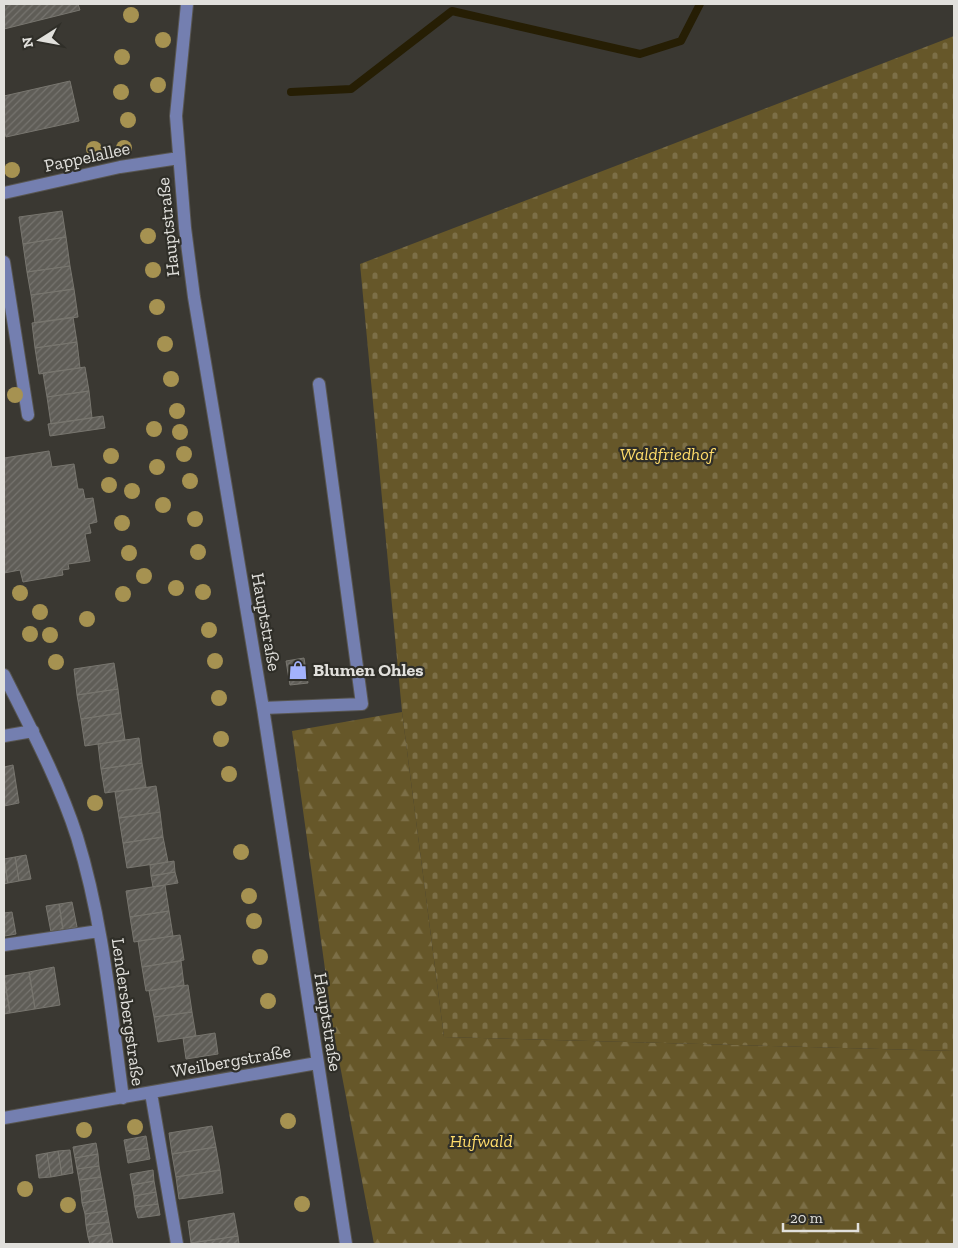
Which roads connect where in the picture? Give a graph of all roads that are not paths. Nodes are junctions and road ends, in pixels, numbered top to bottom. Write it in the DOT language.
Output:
graph roads {
  1 [pos="187,4"];
  2 [pos="179,158"];
  3 [pos="4,193"];
  4 [pos="4,262"];
  5 [pos="319,384"];
  6 [pos="28,415"];
  7 [pos="4,675"];
  8 [pos="263,708"];
  9 [pos="33,732"];
  10 [pos="4,736"];
  11 [pos="99,931"];
  12 [pos="4,945"];
  13 [pos="317,1064"];
  14 [pos="151,1094"];
  15 [pos="124,1098"];
  16 [pos="4,1118"];
  17 [pos="177,1244"];
  18 [pos="346,1244"];
  1 -- 2 [label="street, Hauptstraße"];
  2 -- 3 [label="street, Pappelallee"];
  2 -- 8 [label="street, Hauptstraße"];
  4 -- 6 [label="street"];
  5 -- 8 [label="street"];
  7 -- 9 [label="street, Lendersbergstraße"];
  8 -- 13 [label="street, Hauptstraße"];
  9 -- 10 [label="street"];
  9 -- 11 [label="street, Lendersbergstraße"];
  11 -- 12 [label="street, Lendersbergstraße"];
  11 -- 15 [label="street, Lendersbergstraße"];
  13 -- 14 [label="street, Weilbergstraße"];
  13 -- 18 [label="street, Hauptstraße"];
  14 -- 15 [label="street, Weilbergstraße"];
  14 -- 17 [label="street, Weilbergstraße"];
  15 -- 16 [label="street, Weilbergstraße"];
}
